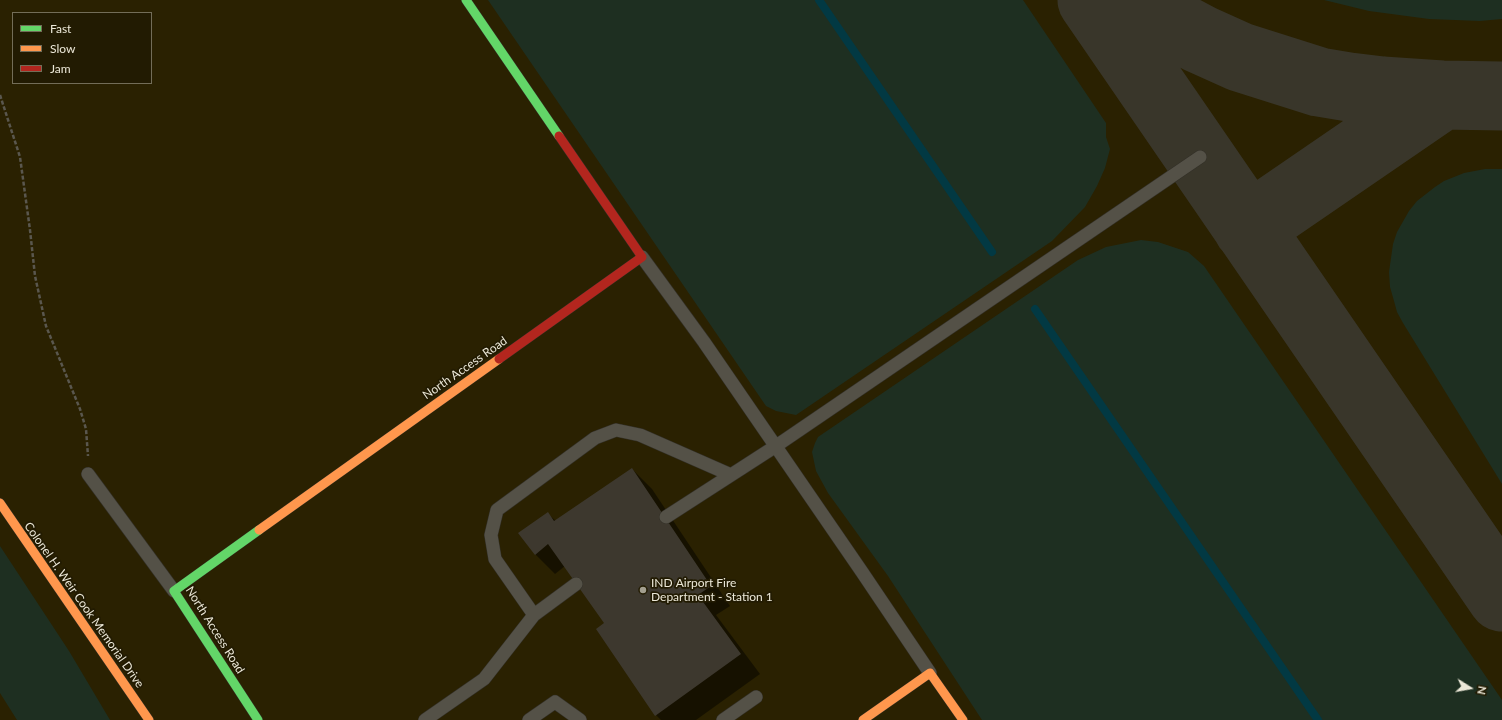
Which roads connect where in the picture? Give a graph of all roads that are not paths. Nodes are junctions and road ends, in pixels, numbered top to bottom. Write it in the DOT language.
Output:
graph roads {
  1 [pos="466,0"];
  2 [pos="1200,157"];
  3 [pos="642,257"];
  4 [pos="776,446"];
  5 [pos="88,474"];
  6 [pos="731,475"];
  7 [pos="0,503"];
  8 [pos="666,517"];
  9 [pos="576,584"];
  10 [pos="174,591"];
  11 [pos="534,615"];
  12 [pos="930,673"];
  13 [pos="756,697"];
  14 [pos="431,718"];
  15 [pos="149,720"];
  16 [pos="258,720"];
  17 [pos="529,720"];
  18 [pos="580,720"];
  19 [pos="723,720"];
  20 [pos="863,720"];
  21 [pos="963,720"];
  1 -- 3 [label="street"];
  2 -- 4 [label="lane"];
  3 -- 4 [label="lane"];
  3 -- 10 [label="street, North Access Road"];
  4 -- 6 [label="lane"];
  4 -- 12 [label="lane"];
  5 -- 10 [label="lane"];
  6 -- 8 [label="lane"];
  6 -- 11 [label="lane"];
  7 -- 15 [label="street, Colonel H. Weir Cook Memorial Drive"];
  9 -- 11 [label="lane"];
  10 -- 16 [label="street, North Access Road"];
  11 -- 14 [label="lane"];
  12 -- 20 [label="street"];
  12 -- 21 [label="street"];
  13 -- 19 [label="lane"];
  17 -- 18 [label="lane"];
}
